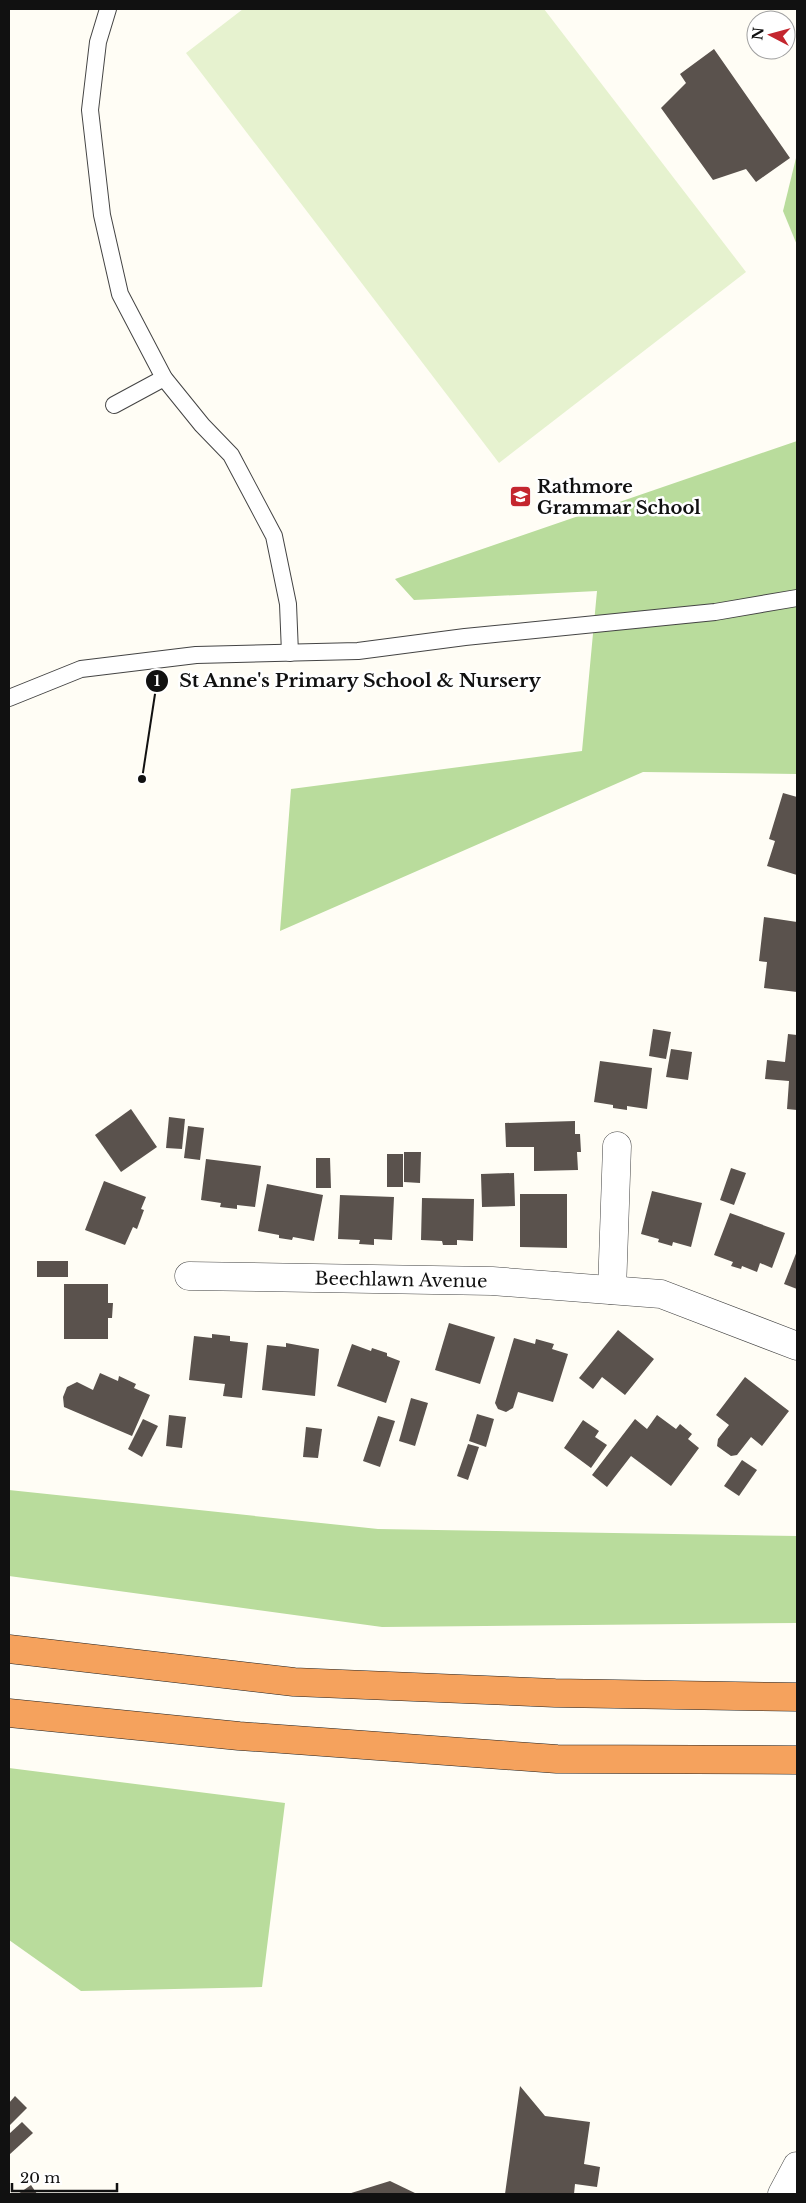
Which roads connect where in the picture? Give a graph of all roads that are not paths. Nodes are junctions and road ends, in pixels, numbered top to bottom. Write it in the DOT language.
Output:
graph roads {
  1 [pos="108,9"];
  2 [pos="164,378"];
  3 [pos="114,405"];
  4 [pos="797,598"];
  5 [pos="290,653"];
  6 [pos="9,698"];
  7 [pos="617,1146"];
  8 [pos="189,1276"];
  9 [pos="612,1290"];
  10 [pos="797,1346"];
  11 [pos="9,1649"];
  12 [pos="797,1698"];
  13 [pos="9,1713"];
  14 [pos="797,1760"];
  15 [pos="797,2166"];
  16 [pos="782,2194"];
  1 -- 2 [label="lane"];
  2 -- 3 [label="lane"];
  2 -- 5 [label="lane"];
  4 -- 5 [label="lane"];
  5 -- 6 [label="lane"];
  7 -- 9 [label="street"];
  8 -- 9 [label="street, Beechlawn Avenue"];
  9 -- 10 [label="street, Beechlawn Avenue"];
  11 -- 12 [label="highway"];
  13 -- 14 [label="highway"];
  15 -- 16 [label="street"];
}
